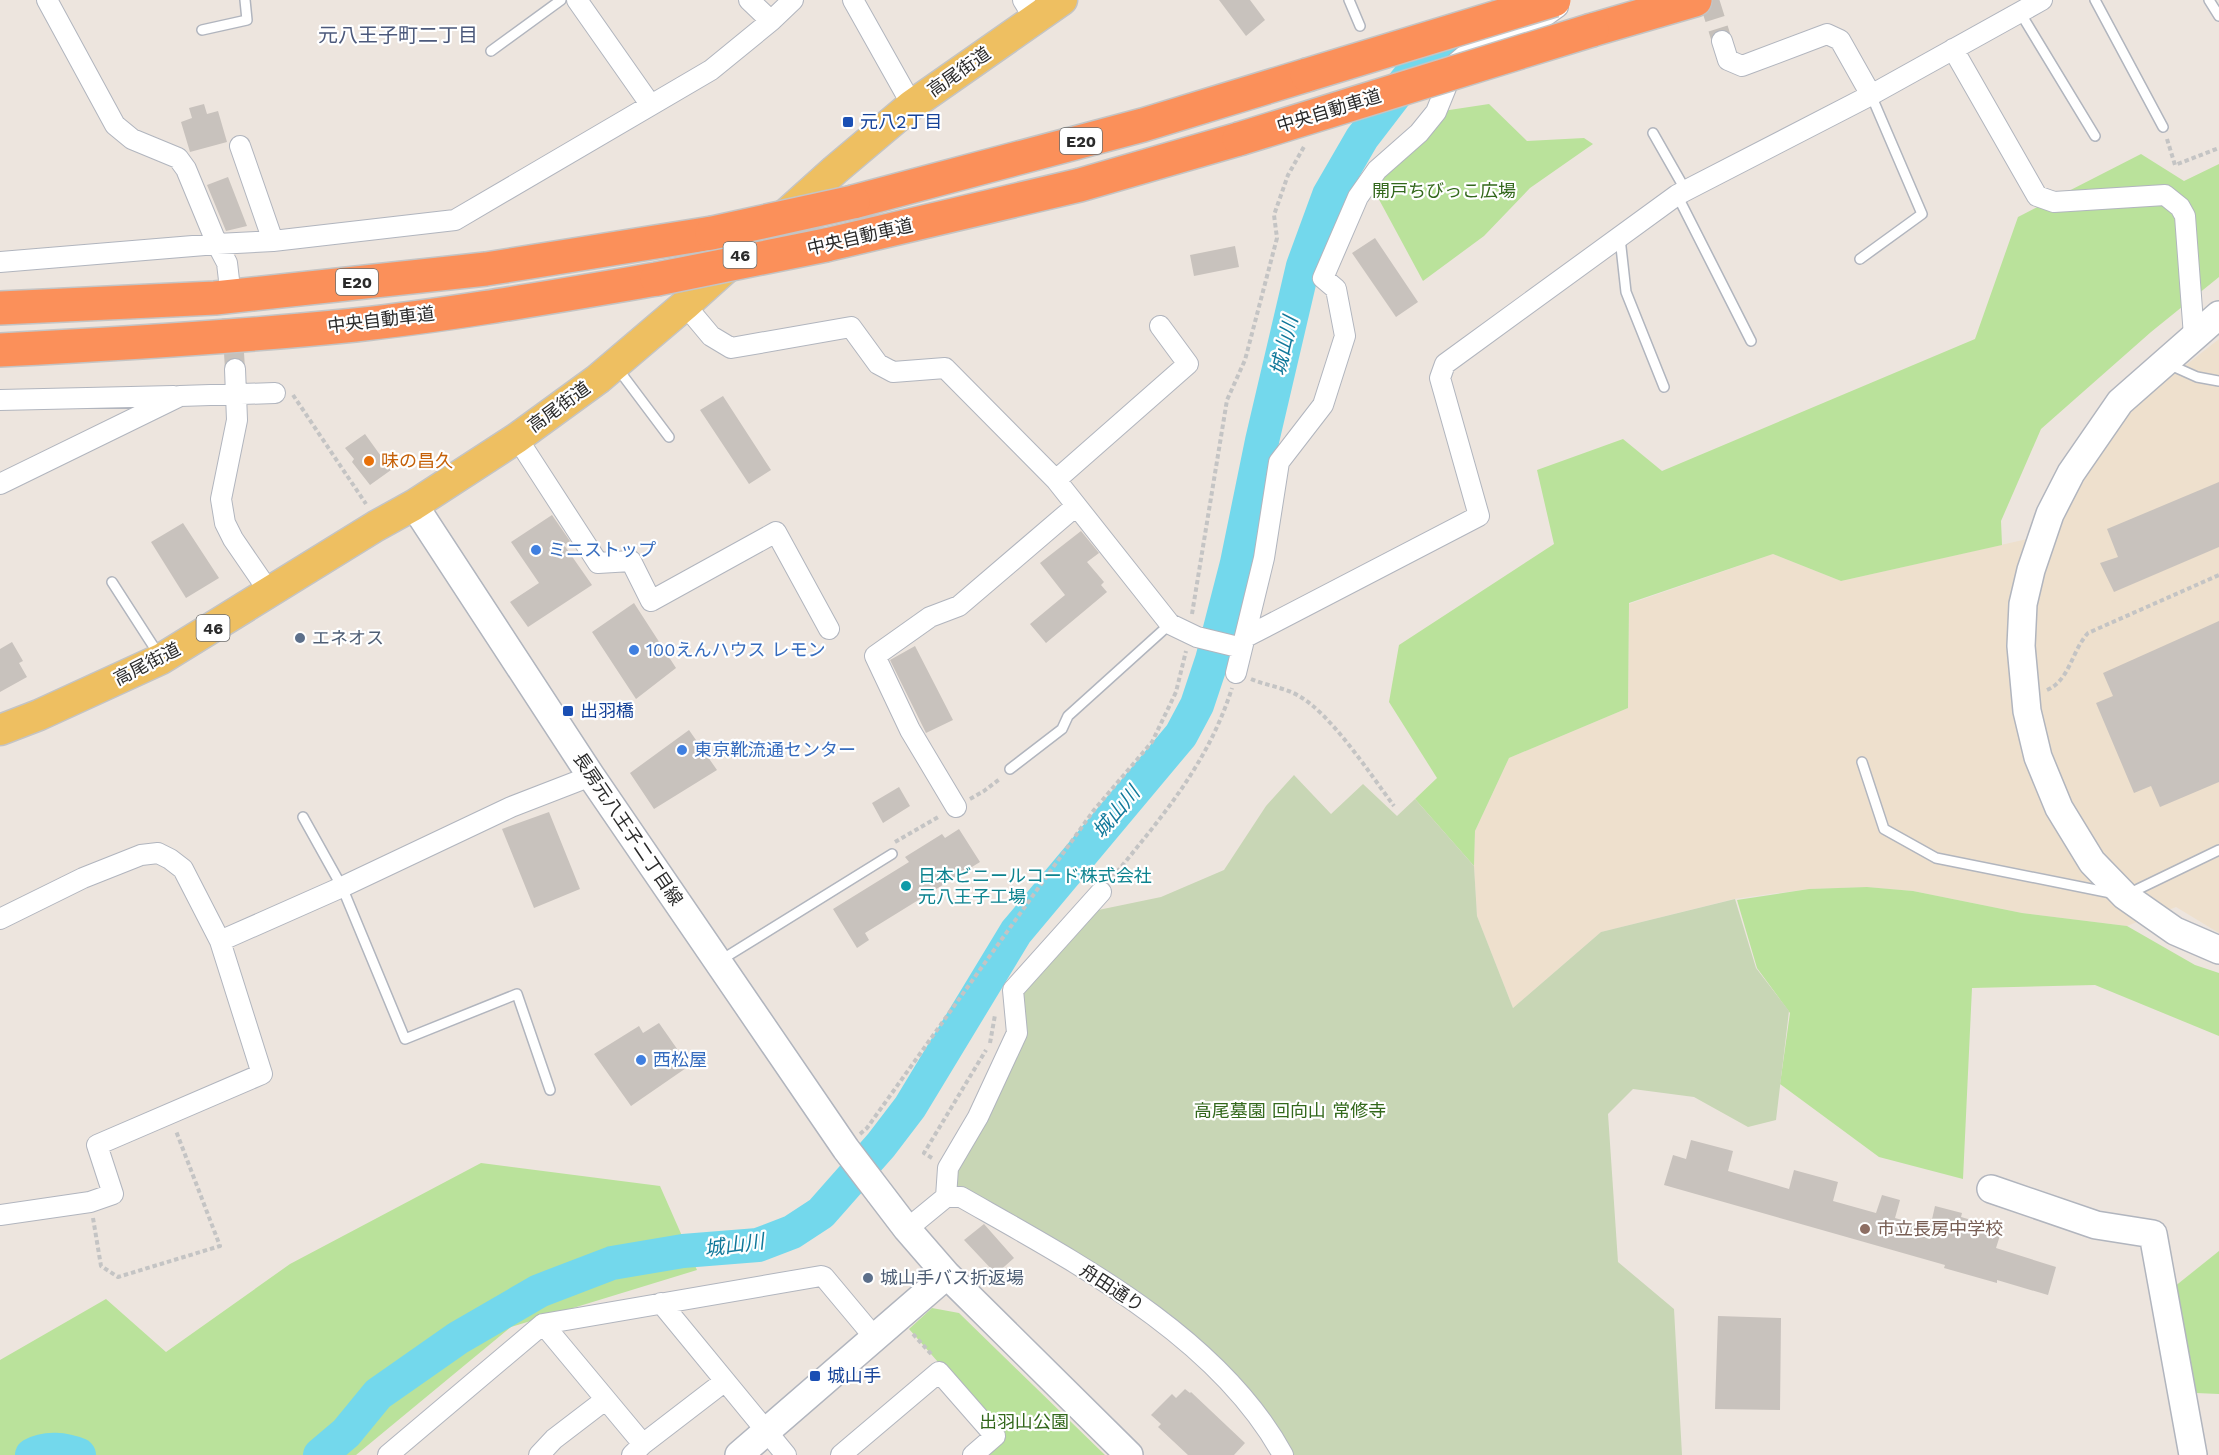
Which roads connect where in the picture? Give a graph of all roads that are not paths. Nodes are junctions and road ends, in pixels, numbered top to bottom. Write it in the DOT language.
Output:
graph roads {
  1 [pos="47,0"];
  2 [pos="245,0"];
  3 [pos="561,0"];
  4 [pos="577,0"];
  5 [pos="749,0"];
  6 [pos="793,0"];
  7 [pos="853,0"];
  8 [pos="1062,0"];
  9 [pos="1349,0"];
  10 [pos="1554,0"];
  11 [pos="1567,0"];
  12 [pos="1695,0"];
  13 [pos="2042,0"];
  14 [pos="2095,0"];
  15 [pos="2209,0"];
  16 [pos="1029,10"];
  17 [pos="2020,14"];
  18 [pos="2219,16"];
  19 [pos="771,21"];
  20 [pos="1360,26"];
  21 [pos="202,30"];
  22 [pos="1722,41"];
  23 [pos="1953,49"];
  24 [pos="491,51"];
  25 [pos="1871,95"];
  26 [pos="650,104"];
  27 [pos="912,105"];
  28 [pos="2163,127"];
  29 [pos="1653,133"];
  30 [pos="2095,136"];
  31 [pos="240,146"];
  32 [pos="1682,193"];
  33 [pos="1620,235"];
  34 [pos="273,241"];
  35 [pos="217,244"];
  36 [pos="1860,259"];
  37 [pos="0,262"];
  38 [pos="229,280"];
  39 [pos="685,305"];
  40 [pos="0,308"];
  41 [pos="2219,315"];
  42 [pos="1160,326"];
  43 [pos="2194,336"];
  44 [pos="1751,341"];
  45 [pos="0,350"];
  46 [pos="2166,363"];
  47 [pos="615,365"];
  48 [pos="235,369"];
  49 [pos="2219,381"];
  50 [pos="1664,387"];
  51 [pos="275,393"];
  52 [pos="236,394"];
  53 [pos="180,396"];
  54 [pos="0,400"];
  55 [pos="669,437"];
  56 [pos="517,438"];
  57 [pos="1056,480"];
  58 [pos="0,484"];
  59 [pos="414,505"];
  60 [pos="1076,506"];
  61 [pos="112,582"];
  62 [pos="270,593"];
  63 [pos="1170,624"];
  64 [pos="829,629"];
  65 [pos="1241,644"];
  66 [pos="161,659"];
  67 [pos="1236,673"];
  68 [pos="0,730"];
  69 [pos="1862,762"];
  70 [pos="1011,769"];
  71 [pos="591,776"];
  72 [pos="956,807"];
  73 [pos="303,817"];
  74 [pos="2219,850"];
  75 [pos="892,854"];
  76 [pos="342,887"];
  77 [pos="1101,892"];
  78 [pos="2125,896"];
  79 [pos="0,919"];
  80 [pos="220,941"];
  81 [pos="2219,950"];
  82 [pos="718,962"];
  83 [pos="550,1090"];
  84 [pos="1991,1190"];
  85 [pos="946,1197"];
  86 [pos="0,1215"];
  87 [pos="907,1229"];
  88 [pos="947,1275"];
  89 [pos="661,1303"];
  90 [pos="543,1324"];
  91 [pos="875,1338"];
  92 [pos="725,1381"];
  93 [pos="604,1400"];
  94 [pos="766,1432"];
  95 [pos="637,1450"];
  96 [pos="388,1455"];
  97 [pos="539,1455"];
  98 [pos="739,1455"];
  99 [pos="786,1455"];
  100 [pos="841,1455"];
  101 [pos="973,1455"];
  102 [pos="1129,1455"];
  103 [pos="1283,1455"];
  104 [pos="2193,1455"];
  1 -- 35 [label="street"];
  2 -- 21 [label="lane"];
  3 -- 24 [label="lane"];
  4 -- 26 [label="street"];
  5 -- 19 [label="street"];
  6 -- 19 [label="street"];
  7 -- 27 [label="street"];
  8 -- 16 [label="main road, 高尾街道 / 46"];
  9 -- 20 [label="lane"];
  10 -- 40 [label="highway, 中央自動車道 / E20, bridge"];
  11 -- 65 [label="street"];
  12 -- 45 [label="highway, 中央自動車道 / E20, bridge"];
  13 -- 17 [label="street"];
  14 -- 28 [label="lane"];
  15 -- 18 [label="lane"];
  16 -- 27 [label="main road, 高尾街道 / 46"];
  17 -- 23 [label="street"];
  17 -- 30 [label="lane"];
  19 -- 26 [label="street"];
  22 -- 25 [label="street"];
  23 -- 25 [label="street"];
  23 -- 43 [label="street"];
  25 -- 32 [label="street"];
  25 -- 36 [label="lane"];
  26 -- 34 [label="street"];
  27 -- 39 [label="main road, 高尾街道 / 46"];
  29 -- 32 [label="lane"];
  31 -- 34 [label="street"];
  32 -- 33 [label="street"];
  32 -- 44 [label="lane"];
  33 -- 50 [label="lane"];
  33 -- 65 [label="street"];
  34 -- 35 [label="street"];
  35 -- 37 [label="street"];
  35 -- 38 [label="street"];
  39 -- 47 [label="main road, 高尾街道 / 46"];
  39 -- 57 [label="street"];
  41 -- 43 [label="street"];
  42 -- 57 [label="street"];
  43 -- 46 [label="street"];
  46 -- 49 [label="lane"];
  46 -- 78 [label="street"];
  47 -- 55 [label="lane"];
  47 -- 56 [label="main road, 高尾街道 / 46"];
  48 -- 52 [label="street"];
  51 -- 52 [label="street"];
  52 -- 53 [label="street"];
  52 -- 62 [label="street"];
  53 -- 54 [label="street"];
  53 -- 58 [label="street"];
  56 -- 59 [label="main road, 高尾街道 / 46"];
  56 -- 64 [label="street"];
  57 -- 60 [label="street"];
  59 -- 62 [label="main road, 高尾街道 / 46"];
  59 -- 71 [label="street, 長房元八王子二丁目線"];
  60 -- 63 [label="street"];
  60 -- 72 [label="street"];
  61 -- 66 [label="lane"];
  62 -- 66 [label="main road, 高尾街道 / 46"];
  63 -- 65 [label="street"];
  63 -- 70 [label="lane"];
  65 -- 67 [label="street"];
  66 -- 68 [label="main road, 高尾街道 / 46"];
  69 -- 78 [label="lane"];
  71 -- 76 [label="street"];
  71 -- 82 [label="street, 長房元八王子二丁目線"];
  73 -- 76 [label="lane"];
  74 -- 78 [label="lane"];
  75 -- 82 [label="lane"];
  76 -- 80 [label="street"];
  76 -- 83 [label="lane"];
  77 -- 85 [label="street"];
  78 -- 81 [label="street"];
  79 -- 80 [label="street"];
  80 -- 86 [label="street"];
  82 -- 87 [label="street, 長房元八王子二丁目線"];
  84 -- 104 [label="street"];
  85 -- 87 [label="street"];
  85 -- 103 [label="street, 舟田通り"];
  87 -- 88 [label="street"];
  88 -- 91 [label="street"];
  88 -- 102 [label="street"];
  89 -- 90 [label="street"];
  89 -- 91 [label="street"];
  89 -- 92 [label="street"];
  90 -- 93 [label="street"];
  90 -- 96 [label="street"];
  91 -- 94 [label="street"];
  92 -- 94 [label="street"];
  92 -- 95 [label="street"];
  93 -- 95 [label="street"];
  93 -- 97 [label="street"];
  94 -- 98 [label="street"];
  94 -- 99 [label="street"];
  100 -- 101 [label="street"];
}
